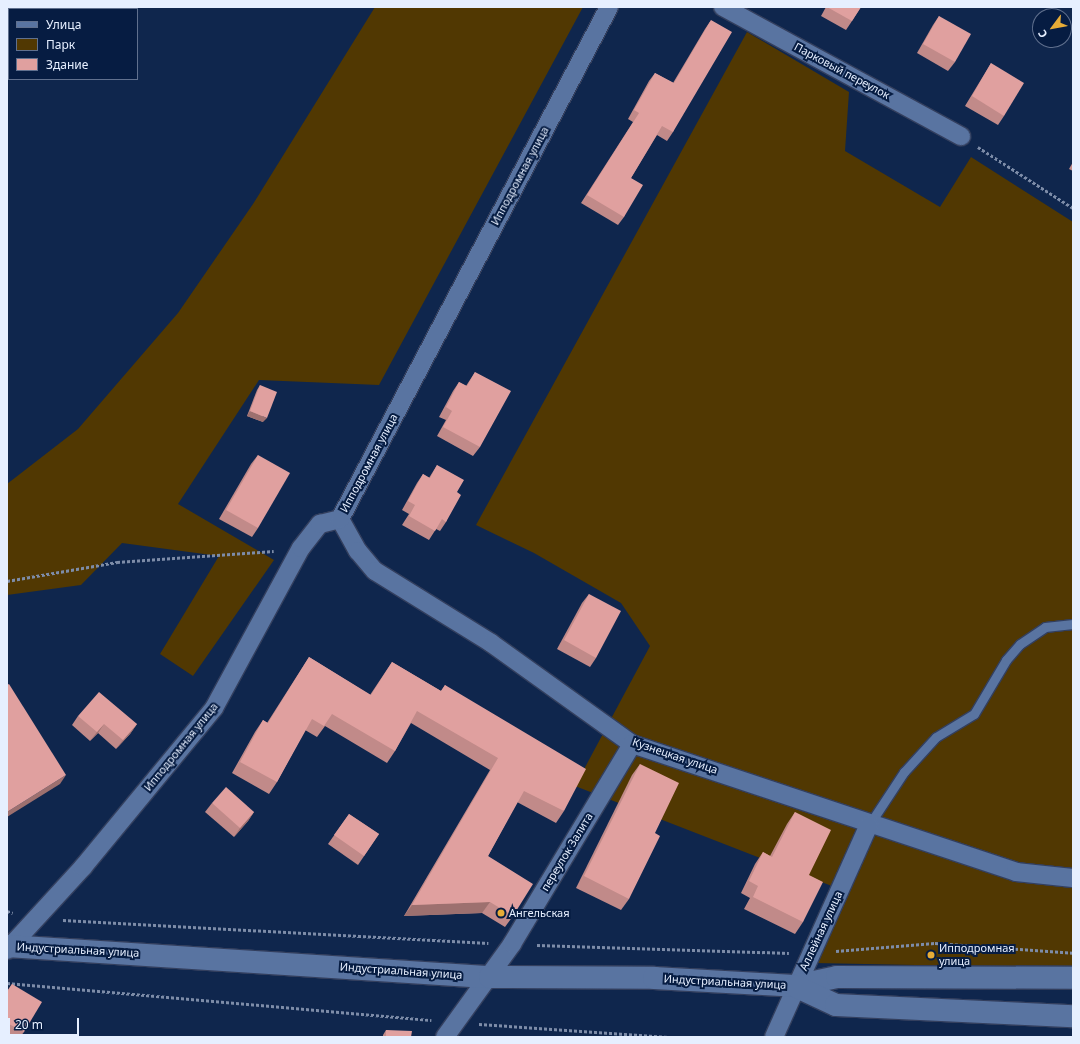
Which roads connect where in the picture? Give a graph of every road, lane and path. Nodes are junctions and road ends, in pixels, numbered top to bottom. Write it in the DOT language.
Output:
graph roads {
  1 [pos="609,7"];
  2 [pos="723,7"];
  3 [pos="960,136"];
  4 [pos="1073,208"];
  5 [pos="340,519"];
  6 [pos="301,548"];
  7 [pos="7,581"];
  8 [pos="1073,624"];
  9 [pos="632,744"];
  10 [pos="869,825"];
  11 [pos="1073,878"];
  12 [pos="8,948"];
  13 [pos="490,977"];
  14 [pos="1073,978"];
  15 [pos="7,984"];
  16 [pos="796,986"];
  17 [pos="1073,1016"];
  18 [pos="456,1022"];
  19 [pos="446,1037"];
  20 [pos="668,1037"];
  21 [pos="774,1037"];
  1 -- 5 [label="street, Ипподромная улица"];
  2 -- 3 [label="street, Парковый переулок"];
  3 -- 4 [label="path"];
  5 -- 6 [label="street, Ипподромная улица"];
  5 -- 9 [label="street, Кузнецкая улица"];
  6 -- 7 [label="path"];
  6 -- 12 [label="street, Ипподромная улица"];
  8 -- 10 [label="lane"];
  9 -- 10 [label="street, Кузнецкая улица"];
  9 -- 13 [label="street, переулок Залита"];
  10 -- 11 [label="street, Кузнецкая улица"];
  10 -- 16 [label="street, Аллейная улица"];
  12 -- 13 [label="street, Индустриальная улица"];
  13 -- 16 [label="street, Индустриальная улица"];
  13 -- 18 [label="street, переулок Залита"];
  14 -- 16 [label="street, Индустриальная улица"];
  15 -- 18 [label="path"];
  16 -- 17 [label="street, Индустриальная улица"];
  16 -- 21 [label="street, Аллейная улица"];
  18 -- 19 [label="street, переулок Залита"];
  18 -- 20 [label="path"];
}
